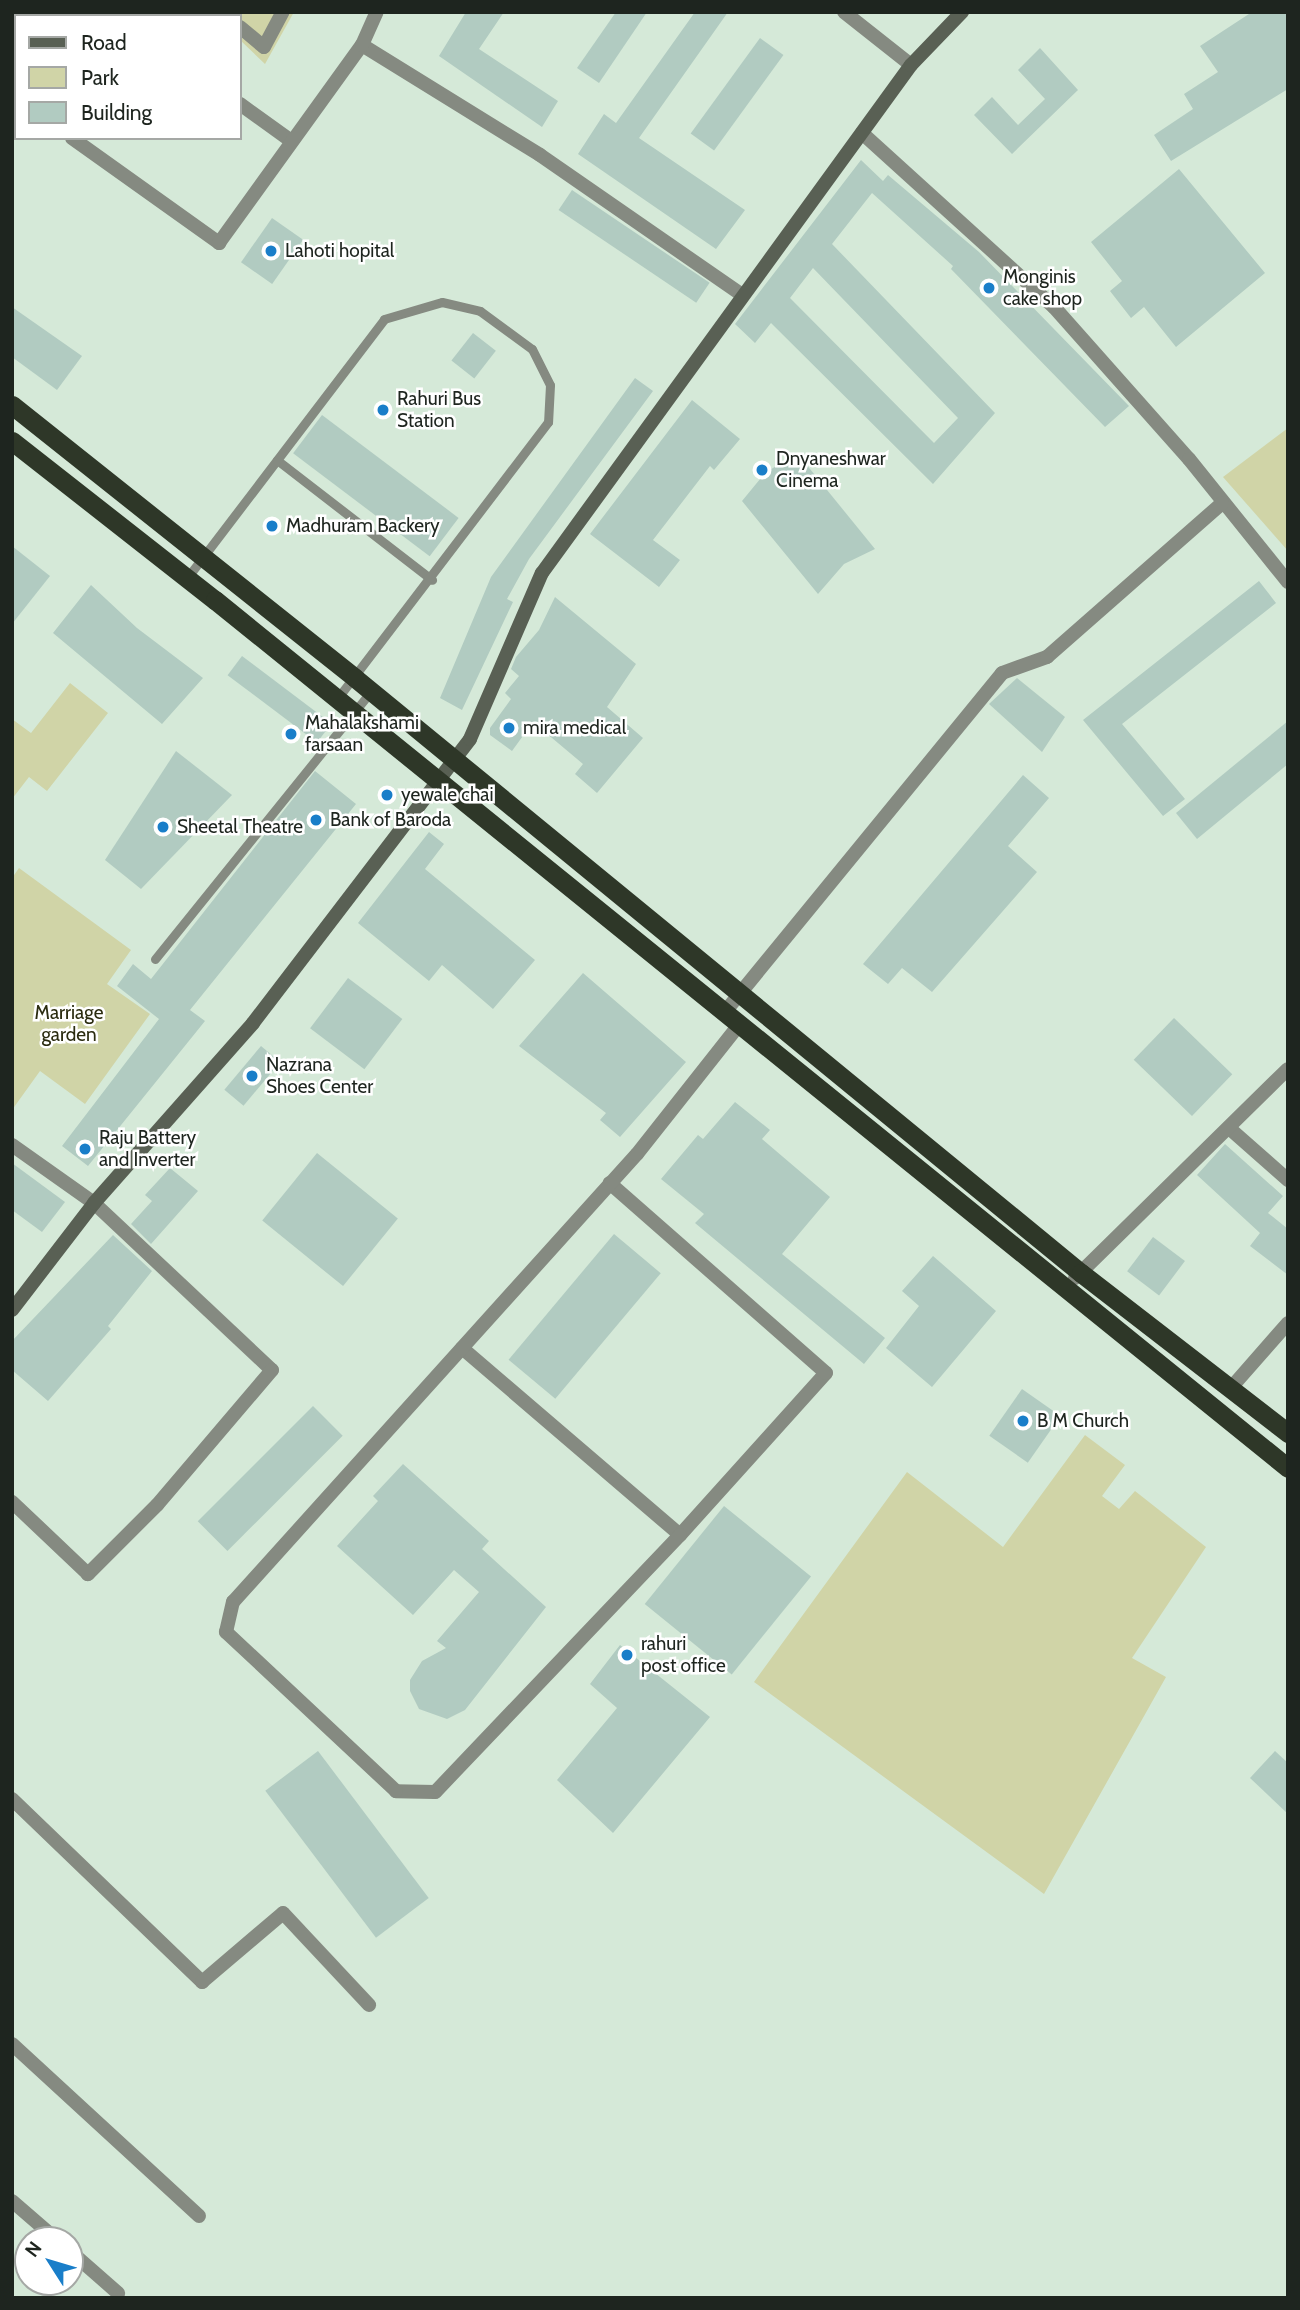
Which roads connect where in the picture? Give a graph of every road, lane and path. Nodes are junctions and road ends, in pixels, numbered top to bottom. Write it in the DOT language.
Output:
graph roads {
  1 [pos="282,12"];
  2 [pos="377,12"];
  3 [pos="844,12"];
  4 [pos="962,12"];
  5 [pos="242,29"];
  6 [pos="362,45"];
  7 [pos="911,65"];
  8 [pos="242,105"];
  9 [pos="862,133"];
  10 [pos="75,140"];
  11 [pos="290,140"];
  12 [pos="742,295"];
  13 [pos="12,405"];
  14 [pos="12,441"];
  15 [pos="277,460"];
  16 [pos="1222,503"];
  17 [pos="203,557"];
  18 [pos="187,578"];
  19 [pos="432,580"];
  20 [pos="1288,582"];
  21 [pos="355,678"];
  22 [pos="371,691"];
  23 [pos="337,699"];
  24 [pos="353,712"];
  25 [pos="453,759"];
  26 [pos="436,779"];
  27 [pos="155,959"];
  28 [pos="741,993"];
  29 [pos="732,1019"];
  30 [pos="1288,1069"];
  31 [pos="1229,1128"];
  32 [pos="906,1129"];
  33 [pos="12,1145"];
  34 [pos="890,1147"];
  35 [pos="1288,1180"];
  36 [pos="610,1183"];
  37 [pos="94,1203"];
  38 [pos="1081,1273"];
  39 [pos="1065,1289"];
  40 [pos="12,1310"];
  41 [pos="1288,1323"];
  42 [pos="462,1348"];
  43 [pos="1230,1390"];
  44 [pos="1288,1433"];
  45 [pos="1288,1468"];
  46 [pos="12,1502"];
  47 [pos="680,1535"];
  48 [pos="12,1799"];
  49 [pos="369,2005"];
  50 [pos="12,2044"];
  51 [pos="12,2201"];
  52 [pos="199,2216"];
  53 [pos="41,2226"];
  54 [pos="84,2263"];
  55 [pos="118,2293"];
  1 -- 5 [label="street"];
  2 -- 6 [label="street"];
  3 -- 7 [label="street"];
  4 -- 7 [label="main road"];
  6 -- 11 [label="street"];
  6 -- 12 [label="street"];
  7 -- 9 [label="main road"];
  8 -- 11 [label="street"];
  9 -- 12 [label="main road"];
  9 -- 16 [label="street"];
  10 -- 11 [label="street"];
  12 -- 25 [label="main road"];
  13 -- 17 [label="highway"];
  14 -- 18 [label="highway"];
  15 -- 17 [label="lane"];
  15 -- 19 [label="lane"];
  15 -- 19 [label="lane"];
  16 -- 20 [label="street"];
  16 -- 28 [label="street"];
  17 -- 18 [label="lane"];
  17 -- 21 [label="highway"];
  18 -- 23 [label="highway"];
  19 -- 21 [label="lane"];
  21 -- 22 [label="highway"];
  21 -- 23 [label="lane"];
  22 -- 24 [label="lane"];
  22 -- 25 [label="highway"];
  23 -- 24 [label="highway"];
  24 -- 26 [label="highway"];
  24 -- 27 [label="lane"];
  25 -- 26 [label="main road"];
  25 -- 28 [label="highway"];
  26 -- 29 [label="highway"];
  26 -- 37 [label="main road"];
  28 -- 29 [label="street"];
  28 -- 32 [label="highway"];
  29 -- 34 [label="highway"];
  29 -- 36 [label="street"];
  30 -- 31 [label="street"];
  31 -- 35 [label="street"];
  31 -- 38 [label="street"];
  32 -- 34 [label="highway"];
  32 -- 38 [label="highway"];
  33 -- 37 [label="street"];
  34 -- 39 [label="highway"];
  36 -- 42 [label="street"];
  36 -- 47 [label="street"];
  37 -- 40 [label="main road"];
  37 -- 46 [label="street"];
  38 -- 39 [label="street"];
  38 -- 43 [label="highway"];
  39 -- 45 [label="highway"];
  41 -- 43 [label="street"];
  42 -- 47 [label="street"];
  42 -- 47 [label="street"];
  43 -- 44 [label="highway"];
  48 -- 49 [label="street"];
  50 -- 52 [label="street"];
  51 -- 53 [label="street"];
  54 -- 55 [label="street"];
}
